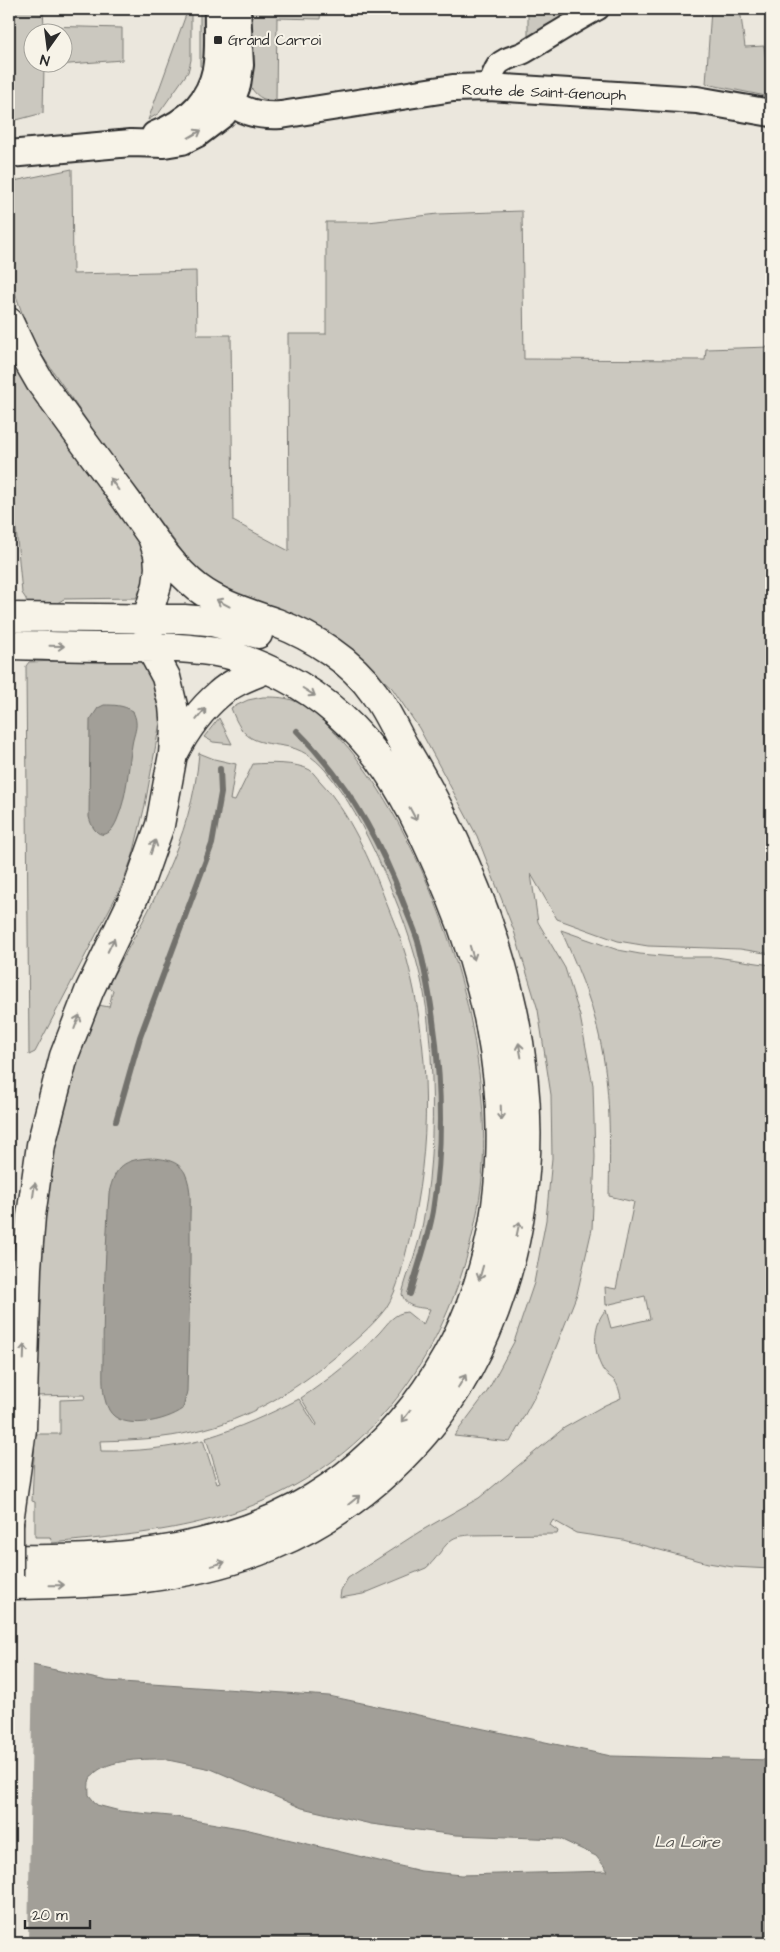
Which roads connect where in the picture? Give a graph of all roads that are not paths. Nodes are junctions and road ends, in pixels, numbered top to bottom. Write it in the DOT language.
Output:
graph roads {
  1 [pos="218,9"];
  2 [pos="237,9"];
  3 [pos="598,9"];
  4 [pos="523,53"];
  5 [pos="489,86"];
  6 [pos="519,88"];
  7 [pos="221,96"];
  8 [pos="771,113"];
  9 [pos="9,154"];
  10 [pos="9,322"];
  11 [pos="151,535"];
  12 [pos="9,617"];
  13 [pos="147,618"];
  14 [pos="9,645"];
  15 [pos="150,647"];
  16 [pos="267,669"];
  17 [pos="396,732"];
  18 [pos="173,754"];
  19 [pos="9,1495"];
  20 [pos="9,1522"];
  21 [pos="9,1559"];
  22 [pos="9,1576"];
  23 [pos="9,1585"];
  1 -- 7 [label="street"];
  2 -- 7 [label="street"];
  3 -- 4 [label="street"];
  4 -- 5 [label="street"];
  4 -- 6 [label="street"];
  5 -- 6 [label="street, Route de Saint-Genouph"];
  5 -- 7 [label="street, Route de Saint-Genouph"];
  6 -- 8 [label="street, Route de Saint-Genouph"];
  7 -- 9 [label="street"];
  11 -- 10 [label="highway, one-way"];
  11 -- 13 [label="highway"];
  17 -- 11 [label="highway, one-way"];
  12 -- 13 [label="highway"];
  13 -- 15 [label="highway"];
  13 -- 17 [label="highway"];
  14 -- 15 [label="highway, one-way"];
  15 -- 16 [label="highway"];
  15 -- 18 [label="highway"];
  18 -- 16 [label="highway, one-way"];
  16 -- 21 [label="highway, one-way"];
  23 -- 17 [label="highway, one-way"];
  20 -- 18 [label="highway, one-way"];
  19 -- 20 [label="highway"];
  20 -- 22 [label="highway, bridge"];
}
